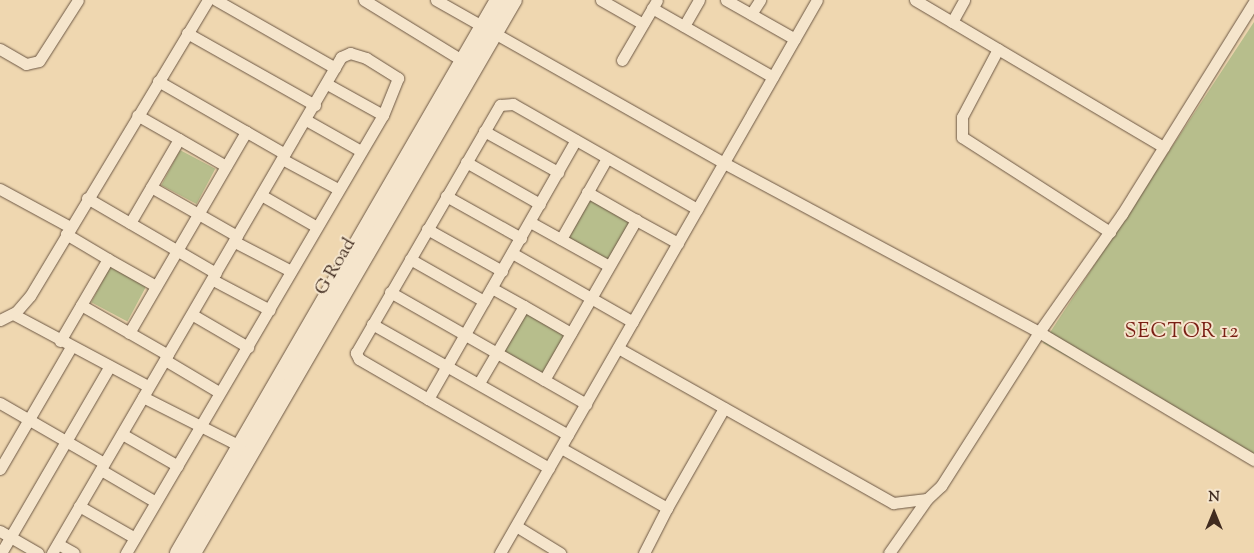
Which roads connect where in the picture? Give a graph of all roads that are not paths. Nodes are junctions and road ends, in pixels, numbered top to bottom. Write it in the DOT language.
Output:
graph roads {
  1 [pos="78,0"];
  2 [pos="207,0"];
  3 [pos="364,0"];
  4 [pos="436,0"];
  5 [pos="498,0"];
  6 [pos="514,0"];
  7 [pos="601,0"];
  8 [pos="699,0"];
  9 [pos="726,0"];
  10 [pos="760,0"];
  11 [pos="817,0"];
  12 [pos="915,0"];
  13 [pos="964,0"];
  14 [pos="1254,2"];
  15 [pos="654,4"];
  16 [pos="752,14"];
  17 [pos="952,22"];
  18 [pos="643,24"];
  19 [pos="684,26"];
  20 [pos="489,29"];
  21 [pos="187,33"];
  22 [pos="795,39"];
  23 [pos="0,49"];
  24 [pos="998,49"];
  25 [pos="622,60"];
  26 [pos="463,61"];
  27 [pos="335,68"];
  28 [pos="773,77"];
  29 [pos="158,81"];
  30 [pos="327,84"];
  31 [pos="315,105"];
  32 [pos="137,115"];
  33 [pos="383,115"];
  34 [pos="306,120"];
  35 [pos="484,131"];
  36 [pos="246,132"];
  37 [pos="179,139"];
  38 [pos="576,140"];
  39 [pos="1164,146"];
  40 [pos="362,151"];
  41 [pos="284,157"];
  42 [pos="607,158"];
  43 [pos="466,162"];
  44 [pos="724,163"];
  45 [pos="226,166"];
  46 [pos="558,172"];
  47 [pos="152,187"];
  48 [pos="0,189"];
  49 [pos="338,189"];
  50 [pos="587,192"];
  51 [pos="261,195"];
  52 [pos="446,196"];
  53 [pos="87,198"];
  54 [pos="540,204"];
  55 [pos="697,209"];
  56 [pos="198,213"];
  57 [pos="636,220"];
  58 [pos="530,222"];
  59 [pos="130,223"];
  60 [pos="317,227"];
  61 [pos="427,229"];
  62 [pos="68,230"];
  63 [pos="1110,232"];
  64 [pos="521,238"];
  65 [pos="236,239"];
  66 [pos="561,239"];
  67 [pos="678,243"];
  68 [pos="177,250"];
  69 [pos="512,253"];
  70 [pos="108,258"];
  71 [pos="410,259"];
  72 [pos="609,266"];
  73 [pos="291,271"];
  74 [pos="502,271"];
  75 [pos="214,276"];
  76 [pos="156,286"];
  77 [pos="492,288"];
  78 [pos="390,292"];
  79 [pos="591,298"];
  80 [pos="484,301"];
  81 [pos="81,305"];
  82 [pos="524,306"];
  83 [pos="270,310"];
  84 [pos="13,314"];
  85 [pos="192,315"];
  86 [pos="0,320"];
  87 [pos="633,322"];
  88 [pos="372,324"];
  89 [pos="129,332"];
  90 [pos="1039,332"];
  91 [pos="571,333"];
  92 [pos="464,336"];
  93 [pos="60,341"];
  94 [pos="71,347"];
  95 [pos="248,347"];
  96 [pos="618,348"];
  97 [pos="496,354"];
  98 [pos="166,357"];
  99 [pos="448,365"];
  100 [pos="110,366"];
  101 [pos="544,380"];
  102 [pos="479,383"];
  103 [pos="146,392"];
  104 [pos="219,392"];
  105 [pos="428,399"];
  106 [pos="0,403"];
  107 [pos="586,404"];
  108 [pos="724,408"];
  109 [pos="29,420"];
  110 [pos="202,427"];
  111 [pos="122,434"];
  112 [pos="568,435"];
  113 [pos="66,441"];
  114 [pos="240,446"];
  115 [pos="561,448"];
  116 [pos="4,454"];
  117 [pos="1254,460"];
  118 [pos="178,466"];
  119 [pos="102,467"];
  120 [pos="549,468"];
  121 [pos="0,469"];
  122 [pos="927,499"];
  123 [pos="154,501"];
  124 [pos="79,506"];
  125 [pos="667,508"];
  126 [pos="516,526"];
  127 [pos="5,534"];
  128 [pos="135,538"];
  129 [pos="55,548"];
  130 [pos="1,553"];
  131 [pos="38,553"];
  132 [pos="74,553"];
  133 [pos="126,553"];
  134 [pos="178,553"];
  135 [pos="193,553"];
  136 [pos="500,553"];
  137 [pos="560,553"];
  138 [pos="644,553"];
  139 [pos="889,553"];
  1 -- 23 [label="street"];
  2 -- 21 [label="street"];
  2 -- 27 [label="street"];
  3 -- 26 [label="street"];
  4 -- 20 [label="street"];
  5 -- 20 [label="street, G Road"];
  6 -- 20 [label="street, G Road"];
  7 -- 18 [label="street"];
  8 -- 19 [label="street"];
  9 -- 16 [label="street"];
  10 -- 16 [label="street"];
  11 -- 22 [label="street"];
  12 -- 17 [label="street"];
  13 -- 17 [label="street"];
  14 -- 39 [label="street"];
  15 -- 18 [label="street"];
  15 -- 19 [label="street"];
  16 -- 22 [label="street"];
  17 -- 24 [label="street"];
  18 -- 25 [label="street"];
  19 -- 28 [label="street"];
  20 -- 26 [label="street, G Road"];
  20 -- 44 [label="street"];
  20 -- 135 [label="street, G Road"];
  21 -- 29 [label="street"];
  21 -- 31 [label="street"];
  22 -- 28 [label="street"];
  24 -- 39 [label="street"];
  24 -- 63 [label="street"];
  26 -- 114 [label="street, G Road"];
  27 -- 30 [label="street"];
  27 -- 33 [label="street"];
  28 -- 44 [label="street"];
  29 -- 32 [label="street"];
  29 -- 36 [label="street"];
  30 -- 31 [label="street"];
  30 -- 33 [label="street"];
  31 -- 34 [label="street"];
  32 -- 37 [label="street"];
  32 -- 53 [label="street"];
  33 -- 40 [label="street"];
  34 -- 40 [label="street"];
  34 -- 41 [label="street"];
  35 -- 38 [label="street"];
  35 -- 43 [label="street"];
  35 -- 46 [label="street"];
  36 -- 41 [label="street"];
  36 -- 45 [label="street"];
  37 -- 45 [label="street"];
  37 -- 47 [label="street"];
  38 -- 42 [label="street"];
  38 -- 46 [label="street"];
  39 -- 63 [label="street"];
  40 -- 49 [label="street"];
  41 -- 49 [label="street"];
  41 -- 51 [label="street"];
  42 -- 50 [label="street"];
  42 -- 55 [label="street"];
  43 -- 52 [label="street"];
  43 -- 54 [label="street"];
  44 -- 55 [label="street"];
  44 -- 90 [label="street"];
  45 -- 56 [label="street"];
  46 -- 54 [label="street"];
  47 -- 56 [label="street"];
  47 -- 59 [label="street"];
  48 -- 62 [label="street"];
  49 -- 60 [label="street"];
  50 -- 57 [label="street"];
  50 -- 66 [label="street"];
  51 -- 60 [label="street"];
  51 -- 65 [label="street"];
  52 -- 61 [label="street"];
  52 -- 64 [label="street"];
  53 -- 59 [label="street"];
  53 -- 62 [label="street"];
  54 -- 58 [label="street"];
  55 -- 67 [label="street"];
  56 -- 65 [label="street"];
  56 -- 68 [label="street"];
  57 -- 67 [label="street"];
  57 -- 72 [label="street"];
  58 -- 64 [label="street"];
  58 -- 66 [label="street"];
  59 -- 68 [label="street"];
  60 -- 73 [label="street"];
  61 -- 71 [label="street"];
  61 -- 74 [label="street"];
  62 -- 70 [label="street"];
  62 -- 84 [label="street"];
  63 -- 90 [label="street"];
  64 -- 69 [label="street"];
  65 -- 73 [label="street"];
  65 -- 75 [label="street"];
  66 -- 72 [label="street"];
  67 -- 87 [label="street"];
  68 -- 75 [label="street"];
  68 -- 76 [label="street"];
  69 -- 74 [label="street"];
  69 -- 79 [label="street"];
  70 -- 76 [label="street"];
  70 -- 81 [label="street"];
  71 -- 78 [label="street"];
  71 -- 80 [label="street"];
  72 -- 79 [label="street"];
  73 -- 83 [label="street"];
  74 -- 77 [label="street"];
  75 -- 83 [label="street"];
  75 -- 85 [label="street"];
  76 -- 89 [label="street"];
  77 -- 80 [label="street"];
  77 -- 82 [label="street"];
  78 -- 88 [label="street"];
  78 -- 92 [label="street"];
  79 -- 87 [label="street"];
  79 -- 91 [label="street"];
  80 -- 92 [label="street"];
  81 -- 89 [label="street"];
  81 -- 93 [label="street"];
  82 -- 91 [label="street"];
  82 -- 97 [label="street"];
  83 -- 95 [label="street"];
  84 -- 86 [label="street"];
  84 -- 93 [label="street"];
  85 -- 95 [label="street"];
  85 -- 98 [label="street"];
  87 -- 96 [label="street"];
  88 -- 99 [label="street"];
  88 -- 105 [label="street"];
  89 -- 98 [label="street"];
  90 -- 117 [label="street"];
  90 -- 122 [label="street"];
  91 -- 101 [label="street"];
  92 -- 97 [label="street"];
  92 -- 99 [label="street"];
  93 -- 94 [label="street"];
  94 -- 100 [label="street"];
  94 -- 109 [label="street"];
  95 -- 104 [label="street"];
  96 -- 107 [label="street"];
  96 -- 108 [label="street"];
  97 -- 101 [label="street"];
  97 -- 102 [label="street"];
  98 -- 103 [label="street"];
  98 -- 104 [label="street"];
  99 -- 102 [label="street"];
  99 -- 105 [label="street"];
  100 -- 103 [label="street"];
  100 -- 113 [label="street"];
  101 -- 107 [label="street"];
  102 -- 112 [label="street"];
  103 -- 110 [label="street"];
  103 -- 111 [label="street"];
  104 -- 110 [label="street"];
  105 -- 120 [label="street"];
  106 -- 109 [label="street"];
  107 -- 112 [label="street"];
  108 -- 122 [label="street"];
  108 -- 125 [label="street"];
  109 -- 113 [label="street"];
  109 -- 116 [label="street"];
  110 -- 114 [label="street"];
  110 -- 118 [label="street"];
  111 -- 118 [label="street"];
  111 -- 119 [label="street"];
  112 -- 115 [label="street"];
  113 -- 119 [label="street"];
  113 -- 127 [label="street"];
  114 -- 134 [label="street, G Road"];
  115 -- 120 [label="street"];
  115 -- 125 [label="street"];
  116 -- 121 [label="street"];
  118 -- 123 [label="street"];
  119 -- 123 [label="street"];
  119 -- 124 [label="street"];
  120 -- 126 [label="street"];
  122 -- 139 [label="street"];
  123 -- 128 [label="street"];
  124 -- 128 [label="street"];
  124 -- 129 [label="street"];
  125 -- 138 [label="street"];
  126 -- 136 [label="street"];
  126 -- 137 [label="street"];
  127 -- 130 [label="street"];
  127 -- 131 [label="street"];
  128 -- 133 [label="street"];
  129 -- 132 [label="street"];
}
